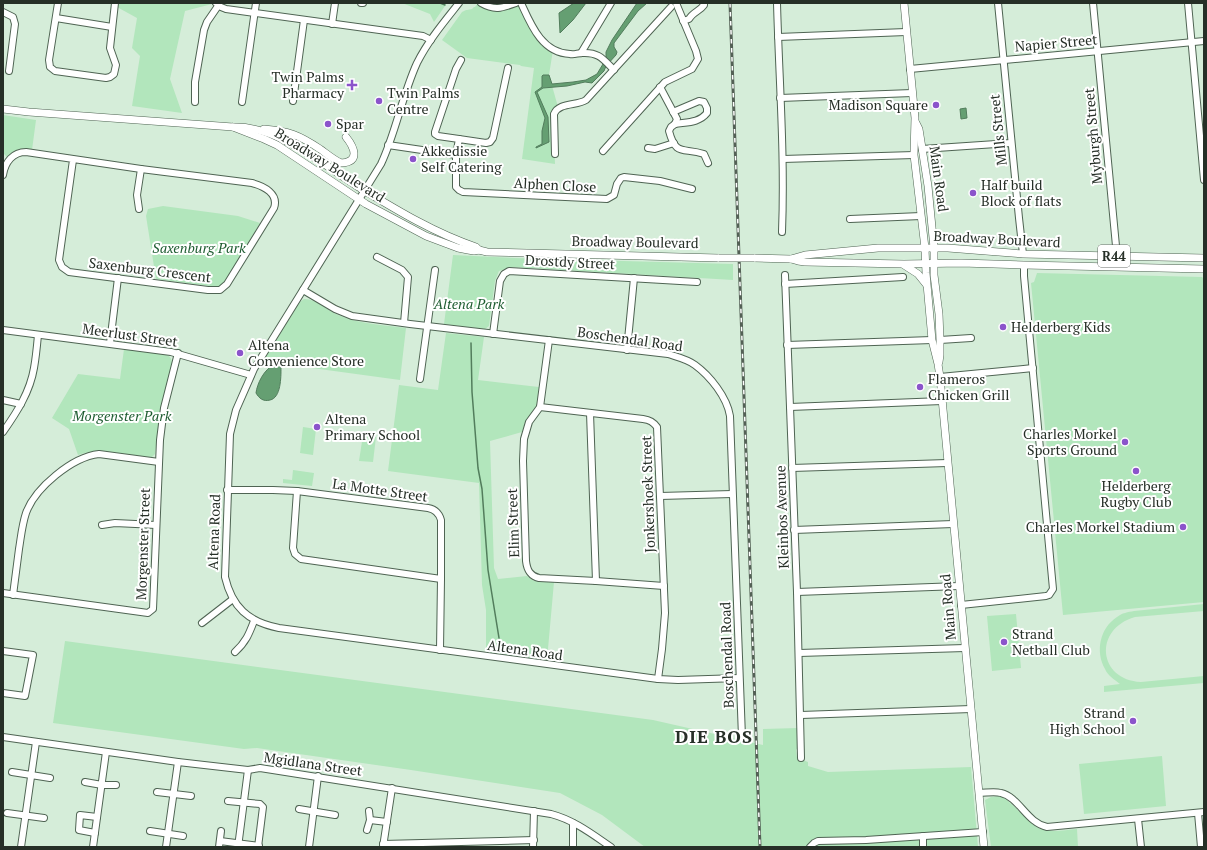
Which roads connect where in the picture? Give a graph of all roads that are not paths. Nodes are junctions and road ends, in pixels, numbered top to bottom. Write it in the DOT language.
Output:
graph roads {
  1 [pos="58,3"];
  2 [pos="115,3"];
  3 [pos="256,3"];
  4 [pos="335,3"];
  5 [pos="459,3"];
  6 [pos="481,3"];
  7 [pos="516,3"];
  8 [pos="521,3"];
  9 [pos="611,3"];
  10 [pos="704,3"];
  11 [pos="777,3"];
  12 [pos="904,3"];
  13 [pos="998,3"];
  14 [pos="1093,3"];
  15 [pos="1188,3"];
  16 [pos="217,4"];
  17 [pos="504,5"];
  18 [pos="673,5"];
  19 [pos="3,12"];
  20 [pos="255,13"];
  21 [pos="56,18"];
  22 [pos="304,20"];
  23 [pos="683,21"];
  24 [pos="332,24"];
  25 [pos="112,27"];
  26 [pos="906,32"];
  27 [pos="778,36"];
  28 [pos="431,40"];
  29 [pos="1204,41"];
  30 [pos="1191,43"];
  31 [pos="1097,52"];
  32 [pos="581,53"];
  33 [pos="461,60"];
  34 [pos="1004,60"];
  35 [pos="508,68"];
  36 [pos="910,69"];
  37 [pos="614,70"];
  38 [pos="9,71"];
  39 [pos="660,87"];
  40 [pos="912,93"];
  41 [pos="780,98"];
  42 [pos="293,101"];
  43 [pos="195,102"];
  44 [pos="242,102"];
  45 [pos="3,109"];
  46 [pos="673,112"];
  47 [pos="915,118"];
  48 [pos="675,124"];
  49 [pos="233,127"];
  50 [pos="256,129"];
  51 [pos="346,137"];
  52 [pos="459,139"];
  53 [pos="674,143"];
  54 [pos="1011,143"];
  55 [pos="388,145"];
  56 [pos="648,148"];
  57 [pos="922,149"];
  58 [pos="603,150"];
  59 [pos="555,154"];
  60 [pos="456,155"];
  61 [pos="914,155"];
  62 [pos="783,159"];
  63 [pos="73,160"];
  64 [pos="708,163"];
  65 [pos="141,169"];
  66 [pos="3,174"];
  67 [pos="1204,180"];
  68 [pos="692,189"];
  69 [pos="366,190"];
  70 [pos="360,200"];
  71 [pos="139,209"];
  72 [pos="921,216"];
  73 [pos="850,219"];
  74 [pos="782,232"];
  75 [pos="925,248"];
  76 [pos="934,248"];
  77 [pos="479,250"];
  78 [pos="1023,254"];
  79 [pos="1117,256"];
  80 [pos="377,257"];
  81 [pos="1204,258"];
  82 [pos="791,259"];
  83 [pos="925,263"];
  84 [pos="934,263"];
  85 [pos="904,264"];
  86 [pos="1024,265"];
  87 [pos="1118,266"];
  88 [pos="1204,269"];
  89 [pos="435,270"];
  90 [pos="785,275"];
  91 [pos="903,277"];
  92 [pos="118,278"];
  93 [pos="634,278"];
  94 [pos="697,282"];
  95 [pos="785,284"];
  96 [pos="926,284"];
  97 [pos="302,290"];
  98 [pos="404,323"];
  99 [pos="428,326"];
  100 [pos="3,330"];
  101 [pos="493,334"];
  102 [pos="38,335"];
  103 [pos="971,338"];
  104 [pos="549,340"];
  105 [pos="932,340"];
  106 [pos="940,340"];
  107 [pos="110,343"];
  108 [pos="787,345"];
  109 [pos="627,350"];
  110 [pos="178,353"];
  111 [pos="938,364"];
  112 [pos="1033,368"];
  113 [pos="251,375"];
  114 [pos="940,377"];
  115 [pos="420,379"];
  116 [pos="3,400"];
  117 [pos="942,402"];
  118 [pos="21,404"];
  119 [pos="540,407"];
  120 [pos="790,407"];
  121 [pos="590,413"];
  122 [pos="3,432"];
  123 [pos="159,462"];
  124 [pos="947,463"];
  125 [pos="792,468"];
  126 [pos="227,490"];
  127 [pos="297,491"];
  128 [pos="732,494"];
  129 [pos="660,496"];
  130 [pos="953,524"];
  131 [pos="102,525"];
  132 [pos="156,525"];
  133 [pos="794,530"];
  134 [pos="441,579"];
  135 [pos="596,581"];
  136 [pos="664,586"];
  137 [pos="959,586"];
  138 [pos="797,592"];
  139 [pos="3,593"];
  140 [pos="13,595"];
  141 [pos="233,599"];
  142 [pos="961,605"];
  143 [pos="254,620"];
  144 [pos="202,623"];
  145 [pos="965,648"];
  146 [pos="440,650"];
  147 [pos="3,651"];
  148 [pos="234,652"];
  149 [pos="799,653"];
  150 [pos="739,678"];
  151 [pos="658,679"];
  152 [pos="3,693"];
  153 [pos="971,709"];
  154 [pos="801,715"];
  155 [pos="3,737"];
  156 [pos="742,737"];
  157 [pos="36,742"];
  158 [pos="106,752"];
  159 [pos="801,758"];
  160 [pos="178,762"];
  161 [pos="248,770"];
  162 [pos="12,772"];
  163 [pos="31,775"];
  164 [pos="318,776"];
  165 [pos="50,778"];
  166 [pos="85,782"];
  167 [pos="102,785"];
  168 [pos="116,785"];
  169 [pos="392,788"];
  170 [pos="157,792"];
  171 [pos="979,793"];
  172 [pos="174,794"];
  173 [pos="191,796"];
  174 [pos="228,801"];
  175 [pos="244,803"];
  176 [pos="299,809"];
  177 [pos="369,811"];
  178 [pos="534,811"];
  179 [pos="314,812"];
  180 [pos="7,813"];
  181 [pos="1201,813"];
  182 [pos="26,815"];
  183 [pos="335,815"];
  184 [pos="97,817"];
  185 [pos="44,818"];
  186 [pos="1138,819"];
  187 [pos="370,820"];
  188 [pos="387,822"];
  189 [pos="573,823"];
  190 [pos="367,830"];
  191 [pos="150,831"];
  192 [pos="221,831"];
  193 [pos="983,832"];
  194 [pos="95,833"];
  195 [pos="168,834"];
  196 [pos="183,836"];
  197 [pos="923,836"];
  198 [pos="534,840"];
  199 [pos="866,840"];
  200 [pos="219,844"];
  201 [pos="492,844"];
  202 [pos="239,845"];
  203 [pos="383,845"];
  204 [pos="410,845"];
  205 [pos="451,845"];
  206 [pos="812,845"];
  207 [pos="258,846"];
  208 [pos="21,847"];
  209 [pos="93,847"];
  210 [pos="166,847"];
  211 [pos="310,847"];
  212 [pos="533,847"];
  213 [pos="573,847"];
  214 [pos="611,847"];
  215 [pos="866,847"];
  216 [pos="923,847"];
  217 [pos="984,847"];
  218 [pos="1141,847"];
  219 [pos="1201,847"];
  1 -- 21 [label="street"];
  2 -- 25 [label="street"];
  3 -- 20 [label="street"];
  4 -- 24 [label="street"];
  5 -- 28 [label="street, Altena Road"];
  6 -- 17 [label="street"];
  7 -- 17 [label="street"];
  8 -- 32 [label="street"];
  9 -- 32 [label="street"];
  10 -- 23 [label="street"];
  11 -- 27 [label="street"];
  12 -- 26 [label="main road, Main Road"];
  13 -- 34 [label="street, Mills Street"];
  14 -- 31 [label="street, Myburgh Street"];
  15 -- 30 [label="street"];
  16 -- 20 [label="street"];
  16 -- 43 [label="street"];
  18 -- 23 [label="street"];
  18 -- 37 [label="street"];
  19 -- 38 [label="street"];
  20 -- 22 [label="street"];
  20 -- 44 [label="street"];
  21 -- 25 [label="street"];
  21 -- 25 [label="street"];
  22 -- 24 [label="street"];
  22 -- 42 [label="street"];
  23 -- 39 [label="street"];
  24 -- 28 [label="street"];
  26 -- 27 [label="street"];
  26 -- 36 [label="main road, Main Road"];
  27 -- 41 [label="street"];
  28 -- 55 [label="street, Altena Road"];
  29 -- 30 [label="street, Napier Street"];
  30 -- 31 [label="street, Napier Street"];
  30 -- 67 [label="street"];
  31 -- 34 [label="street, Napier Street"];
  31 -- 79 [label="street, Myburgh Street"];
  32 -- 37 [label="street"];
  33 -- 52 [label="street"];
  34 -- 36 [label="street, Napier Street"];
  34 -- 54 [label="street, Mills Street"];
  35 -- 52 [label="street"];
  36 -- 40 [label="main road, Main Road"];
  37 -- 59 [label="street"];
  39 -- 46 [label="street"];
  39 -- 58 [label="street"];
  40 -- 41 [label="street"];
  40 -- 47 [label="main road, Main Road"];
  41 -- 62 [label="street"];
  45 -- 49 [label="main road, Broadway Boulevard"];
  46 -- 48 [label="street"];
  46 -- 48 [label="street"];
  47 -- 57 [label="main road, Main Road"];
  47 -- 61 [label="main road, Main Road"];
  48 -- 53 [label="street"];
  49 -- 50 [label="main road, Broadway Boulevard"];
  49 -- 70 [label="main road, Broadway Boulevard"];
  50 -- 51 [label="main road"];
  50 -- 69 [label="main road, Broadway Boulevard"];
  52 -- 60 [label="street"];
  53 -- 56 [label="street"];
  53 -- 64 [label="street"];
  54 -- 57 [label="street"];
  54 -- 78 [label="street, Mills Street"];
  55 -- 60 [label="street"];
  55 -- 69 [label="street, Altena Road"];
  57 -- 76 [label="main road, Main Road"];
  60 -- 68 [label="street, Alphen Close"];
  61 -- 62 [label="street"];
  61 -- 72 [label="main road, Main Road"];
  62 -- 74 [label="street"];
  63 -- 65 [label="street, Saxenburg Crescent"];
  63 -- 66 [label="street, Saxenburg Crescent"];
  63 -- 92 [label="street, Saxenburg Crescent"];
  65 -- 71 [label="street"];
  65 -- 92 [label="street, Saxenburg Crescent"];
  69 -- 70 [label="street, Altena Road"];
  69 -- 77 [label="main road, Broadway Boulevard"];
  70 -- 77 [label="main road, Broadway Boulevard"];
  70 -- 97 [label="street, Altena Road"];
  72 -- 73 [label="street"];
  72 -- 75 [label="main road, Main Road"];
  75 -- 76 [label="main road, Broadway Boulevard / R44"];
  75 -- 82 [label="main road, Broadway Boulevard"];
  75 -- 83 [label="main road, Main Road"];
  76 -- 78 [label="main road, Broadway Boulevard / R44"];
  76 -- 84 [label="main road, Main Road"];
  77 -- 82 [label="main road, Broadway Boulevard, bridge"];
  78 -- 79 [label="main road, Broadway Boulevard / R44"];
  79 -- 81 [label="main road, Broadway Boulevard / R44"];
  79 -- 87 [label="street, Myburgh Street"];
  80 -- 98 [label="street"];
  82 -- 85 [label="main road, Broadway Boulevard"];
  83 -- 84 [label="main road, Broadway Boulevard / R44"];
  83 -- 85 [label="main road, Broadway Boulevard"];
  83 -- 96 [label="main road, Main Road"];
  84 -- 86 [label="main road, Broadway Boulevard / R44"];
  84 -- 106 [label="main road, Main Road"];
  85 -- 96 [label="main road"];
  86 -- 87 [label="main road, Broadway Boulevard / R44"];
  86 -- 112 [label="street"];
  87 -- 88 [label="main road, Broadway Boulevard / R44"];
  89 -- 99 [label="street"];
  90 -- 95 [label="street, Kleinbos Avenue"];
  91 -- 95 [label="street"];
  92 -- 107 [label="street"];
  93 -- 94 [label="street, Drostdy Street"];
  93 -- 101 [label="street, Drostdy Street"];
  93 -- 109 [label="street"];
  95 -- 108 [label="street, Kleinbos Avenue"];
  96 -- 105 [label="main road, Main Road"];
  97 -- 98 [label="street, Boschendal Road"];
  97 -- 113 [label="street, Altena Road"];
  98 -- 99 [label="street, Boschendal Road"];
  99 -- 101 [label="street, Boschendal Road"];
  99 -- 115 [label="street"];
  100 -- 102 [label="street, Meerlust Street"];
  101 -- 104 [label="street, Boschendal Road"];
  102 -- 107 [label="street, Meerlust Street"];
  102 -- 118 [label="street"];
  103 -- 106 [label="street"];
  104 -- 109 [label="street, Boschendal Road"];
  104 -- 119 [label="street, Elim Street"];
  105 -- 108 [label="street"];
  105 -- 111 [label="main road, Main Road"];
  106 -- 111 [label="main road, Main Road"];
  107 -- 110 [label="street, Meerlust Street"];
  108 -- 120 [label="street, Kleinbos Avenue"];
  109 -- 128 [label="street, Boschendal Road"];
  110 -- 113 [label="street, Meerlust Street"];
  110 -- 123 [label="street, Morgenster Street"];
  111 -- 114 [label="main road, Main Road"];
  112 -- 114 [label="street"];
  112 -- 142 [label="street"];
  113 -- 126 [label="street, Altena Road"];
  114 -- 117 [label="main road, Main Road"];
  116 -- 118 [label="street"];
  117 -- 120 [label="street"];
  117 -- 124 [label="main road, Main Road"];
  118 -- 122 [label="street"];
  119 -- 121 [label="street, Jonkershoek Street"];
  119 -- 135 [label="street, Elim Street"];
  120 -- 125 [label="street, Kleinbos Avenue"];
  121 -- 129 [label="street, Jonkershoek Street"];
  121 -- 135 [label="street"];
  123 -- 132 [label="street, Morgenster Street"];
  123 -- 140 [label="street"];
  124 -- 125 [label="street"];
  124 -- 130 [label="main road, Main Road"];
  125 -- 133 [label="street, Kleinbos Avenue"];
  126 -- 127 [label="street, La Motte Street"];
  126 -- 141 [label="street, Altena Road"];
  127 -- 134 [label="street, La Motte Street"];
  127 -- 134 [label="street"];
  128 -- 129 [label="street"];
  128 -- 150 [label="street, Boschendal Road"];
  129 -- 136 [label="street, Jonkershoek Street"];
  130 -- 133 [label="street"];
  130 -- 137 [label="main road, Main Road"];
  131 -- 132 [label="street"];
  132 -- 140 [label="street, Morgenster Street"];
  133 -- 138 [label="street, Kleinbos Avenue"];
  134 -- 146 [label="street, La Motte Street"];
  135 -- 136 [label="street, Elim Street"];
  136 -- 151 [label="street, Jonkershoek Street"];
  137 -- 138 [label="street"];
  137 -- 142 [label="main road, Main Road"];
  138 -- 149 [label="street, Kleinbos Avenue"];
  139 -- 140 [label="street, Morgenster Street"];
  141 -- 143 [label="street, Altena Road"];
  141 -- 144 [label="street"];
  142 -- 145 [label="main road, Main Road"];
  143 -- 146 [label="street, Altena Road"];
  143 -- 148 [label="street"];
  145 -- 149 [label="street"];
  145 -- 153 [label="main road, Main Road"];
  146 -- 151 [label="street, Altena Road"];
  147 -- 152 [label="street"];
  149 -- 154 [label="street, Kleinbos Avenue"];
  150 -- 151 [label="street, Altena Road"];
  150 -- 156 [label="street, Boschendal Road"];
  153 -- 154 [label="street"];
  153 -- 171 [label="main road, Main Road"];
  154 -- 159 [label="street, Kleinbos Avenue"];
  155 -- 157 [label="street, Mgidlana Street"];
  157 -- 158 [label="street, Mgidlana Street"];
  157 -- 163 [label="street"];
  158 -- 160 [label="street, Mgidlana Street"];
  158 -- 167 [label="street"];
  160 -- 161 [label="street, Mgidlana Street"];
  160 -- 172 [label="street"];
  161 -- 164 [label="street, Mgidlana Street"];
  161 -- 175 [label="street"];
  162 -- 163 [label="street"];
  163 -- 165 [label="street"];
  163 -- 182 [label="street"];
  164 -- 169 [label="street, Mgidlana Street"];
  164 -- 179 [label="street"];
  166 -- 167 [label="street"];
  167 -- 168 [label="street"];
  167 -- 184 [label="street"];
  169 -- 178 [label="street, Mgidlana Street"];
  169 -- 188 [label="street"];
  170 -- 172 [label="street"];
  171 -- 186 [label="street"];
  171 -- 193 [label="main road, Main Road"];
  172 -- 173 [label="street"];
  172 -- 195 [label="street"];
  174 -- 175 [label="street"];
  175 -- 202 [label="street"];
  175 -- 207 [label="street"];
  176 -- 179 [label="street"];
  177 -- 187 [label="street"];
  178 -- 189 [label="street, Mgidlana Street"];
  178 -- 198 [label="street"];
  179 -- 183 [label="street"];
  179 -- 211 [label="street"];
  180 -- 182 [label="street"];
  181 -- 186 [label="street"];
  181 -- 219 [label="street"];
  182 -- 185 [label="street"];
  182 -- 208 [label="street"];
  184 -- 194 [label="street"];
  184 -- 194 [label="street"];
  186 -- 218 [label="street"];
  187 -- 188 [label="street"];
  187 -- 190 [label="street"];
  188 -- 203 [label="street"];
  189 -- 213 [label="street"];
  189 -- 214 [label="street, Mgidlana Street"];
  191 -- 195 [label="street"];
  192 -- 200 [label="street"];
  193 -- 197 [label="street"];
  193 -- 217 [label="main road, Main Road"];
  194 -- 209 [label="street"];
  195 -- 196 [label="street"];
  195 -- 210 [label="street"];
  197 -- 199 [label="street"];
  197 -- 216 [label="street"];
  198 -- 201 [label="street"];
  198 -- 212 [label="street"];
  199 -- 206 [label="street"];
  199 -- 215 [label="street"];
  200 -- 202 [label="street"];
  201 -- 205 [label="street"];
  202 -- 207 [label="street"];
  203 -- 204 [label="street"];
  204 -- 205 [label="street"];
}
